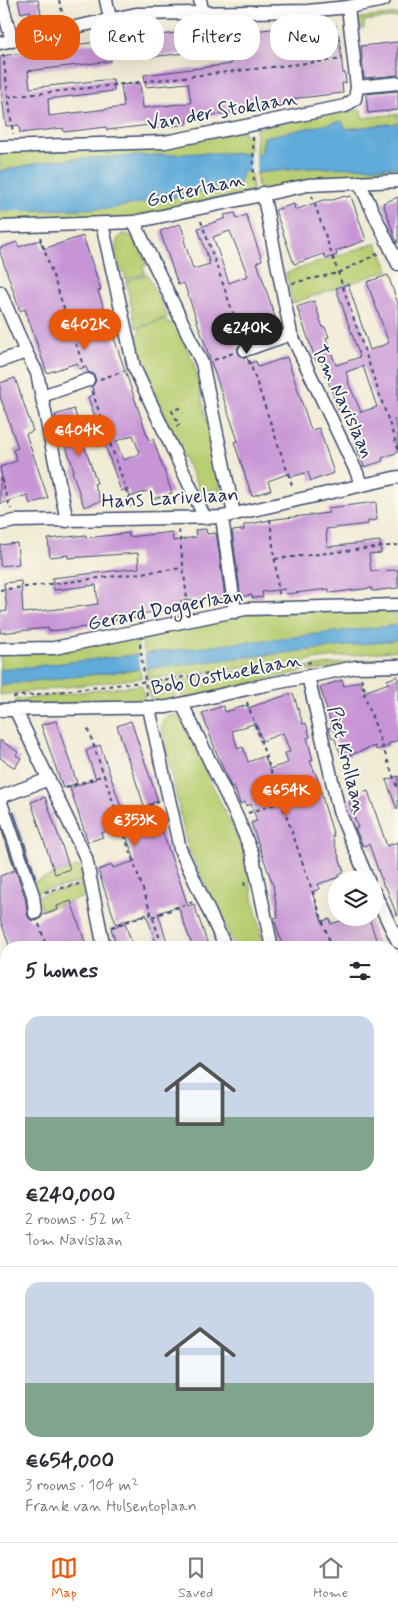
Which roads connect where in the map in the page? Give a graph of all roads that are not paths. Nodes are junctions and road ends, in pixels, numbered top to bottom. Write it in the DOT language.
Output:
graph roads {
  1 [pos="2,0"];
  2 [pos="106,0"];
  3 [pos="200,0"];
  4 [pos="384,0"];
  5 [pos="368,2"];
  6 [pos="306,6"];
  7 [pos="348,8"];
  8 [pos="203,14"];
  9 [pos="109,15"];
  10 [pos="130,15"];
  11 [pos="90,23"];
  12 [pos="5,42"];
  13 [pos="398,83"];
  14 [pos="357,88"];
  15 [pos="0,147"];
  16 [pos="398,181"];
  17 [pos="359,182"];
  18 [pos="263,194"];
  19 [pos="134,222"];
  20 [pos="102,224"];
  21 [pos="0,227"];
  22 [pos="398,264"];
  23 [pos="0,292"];
  24 [pos="292,334"];
  25 [pos="245,350"];
  26 [pos="26,352"];
  27 [pos="0,361"];
  28 [pos="88,380"];
  29 [pos="42,396"];
  30 [pos="398,477"];
  31 [pos="361,485"];
  32 [pos="228,516"];
  33 [pos="205,518"];
  34 [pos="67,521"];
  35 [pos="0,524"];
  36 [pos="398,605"];
  37 [pos="235,612"];
  38 [pos="0,649"];
  39 [pos="398,666"];
  40 [pos="308,676"];
  41 [pos="182,704"];
  42 [pos="150,708"];
  43 [pos="0,710"];
  44 [pos="16,710"];
  45 [pos="49,779"];
  46 [pos="0,799"];
  47 [pos="364,871"];
  48 [pos="383,911"];
  49 [pos="35,913"];
  50 [pos="103,941"];
  51 [pos="223,941"];
  52 [pos="271,941"];
  53 [pos="398,941"];
  1 -- 12 [label="street"];
  2 -- 9 [label="street"];
  3 -- 8 [label="street"];
  4 -- 5 [label="street"];
  5 -- 7 [label="street"];
  6 -- 7 [label="street"];
  6 -- 8 [label="street"];
  7 -- 14 [label="street"];
  8 -- 10 [label="street"];
  11 -- 12 [label="street"];
  13 -- 14 [label="street"];
  14 -- 15 [label="street, Van der Stoklaan"];
  16 -- 17 [label="street, Gorterlaan"];
  17 -- 18 [label="street, Gorterlaan"];
  17 -- 22 [label="street"];
  18 -- 19 [label="street, Gorterlaan"];
  18 -- 24 [label="street, Tom Navislaan"];
  19 -- 20 [label="street, Gorterlaan"];
  19 -- 32 [label="street"];
  20 -- 21 [label="street, Gorterlaan"];
  20 -- 33 [label="street"];
  23 -- 26 [label="street"];
  24 -- 25 [label="street, Tom Navislaan"];
  24 -- 31 [label="street, Tom Navislaan"];
  26 -- 27 [label="street"];
  26 -- 29 [label="street"];
  28 -- 29 [label="street"];
  29 -- 34 [label="street"];
  30 -- 31 [label="street, Hans Larivelaan"];
  31 -- 32 [label="street, Hans Larivelaan"];
  32 -- 33 [label="street, Hans Larivelaan"];
  32 -- 37 [label="street"];
  33 -- 34 [label="street, Hans Larivelaan"];
  34 -- 35 [label="street, Hans Larivelaan"];
  36 -- 37 [label="street, Gerard Doggerlaan"];
  37 -- 38 [label="street, Gerard Doggerlaan"];
  39 -- 40 [label="street, Bob Oosthoeklaan"];
  40 -- 41 [label="street, Bob Oosthoeklaan"];
  40 -- 47 [label="street, Piet Krollaan"];
  41 -- 42 [label="street, Bob Oosthoeklaan"];
  41 -- 52 [label="street"];
  42 -- 44 [label="street, Bob Oosthoeklaan"];
  42 -- 51 [label="street"];
  43 -- 44 [label="street, Bob Oosthoeklaan"];
  44 -- 45 [label="street"];
  45 -- 46 [label="street"];
  45 -- 50 [label="street"];
  46 -- 49 [label="street"];
  48 -- 53 [label="street"];
}
